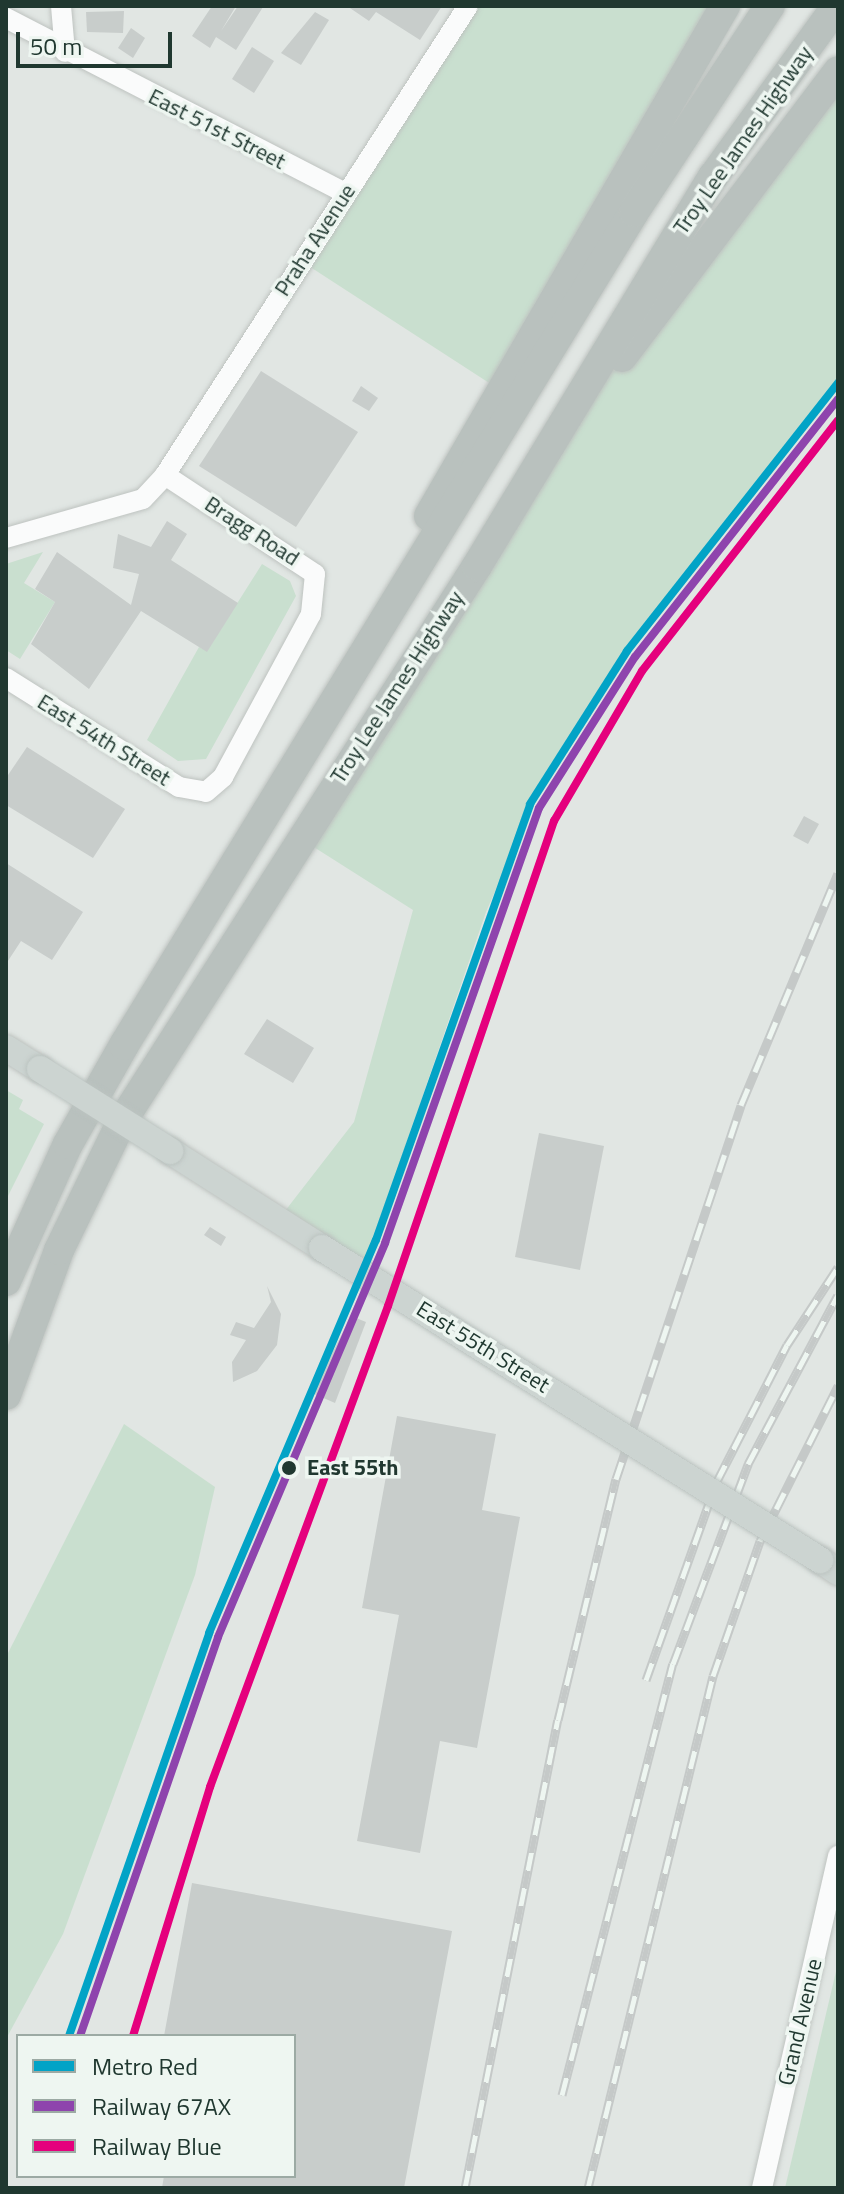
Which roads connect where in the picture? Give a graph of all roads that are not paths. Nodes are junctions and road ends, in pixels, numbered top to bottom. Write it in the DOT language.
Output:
graph roads {
  1 [pos="61,6"];
  2 [pos="468,6"];
  3 [pos="725,6"];
  4 [pos="770,6"];
  5 [pos="837,6"];
  6 [pos="6,18"];
  7 [pos="65,52"];
  8 [pos="838,71"];
  9 [pos="345,193"];
  10 [pos="165,475"];
  11 [pos="6,538"];
  12 [pos="477,566"];
  13 [pos="6,678"];
  14 [pos="322,719"];
  15 [pos="206,792"];
  16 [pos="6,1048"];
  17 [pos="6,1281"];
  18 [pos="6,1395"];
  19 [pos="829,1566"];
  20 [pos="838,1856"];
  21 [pos="762,2188"];
  1 -- 7 [label="street"];
  2 -- 9 [label="street, Praha Avenue"];
  3 -- 14 [label="highway"];
  4 -- 14 [label="highway, Troy Lee James Highway"];
  5 -- 12 [label="highway, Troy Lee James Highway"];
  6 -- 7 [label="street, East 51st Street"];
  7 -- 9 [label="street, East 51st Street"];
  8 -- 12 [label="highway"];
  9 -- 10 [label="street, Praha Avenue"];
  10 -- 11 [label="street"];
  10 -- 15 [label="street, Bragg Road"];
  12 -- 18 [label="highway, Troy Lee James Highway"];
  13 -- 15 [label="street, East 54th Street"];
  14 -- 17 [label="highway, Troy Lee James Highway"];
  16 -- 19 [label="main road, East 55th Street, bridge"];
  20 -- 21 [label="street, Grand Avenue"];
}
